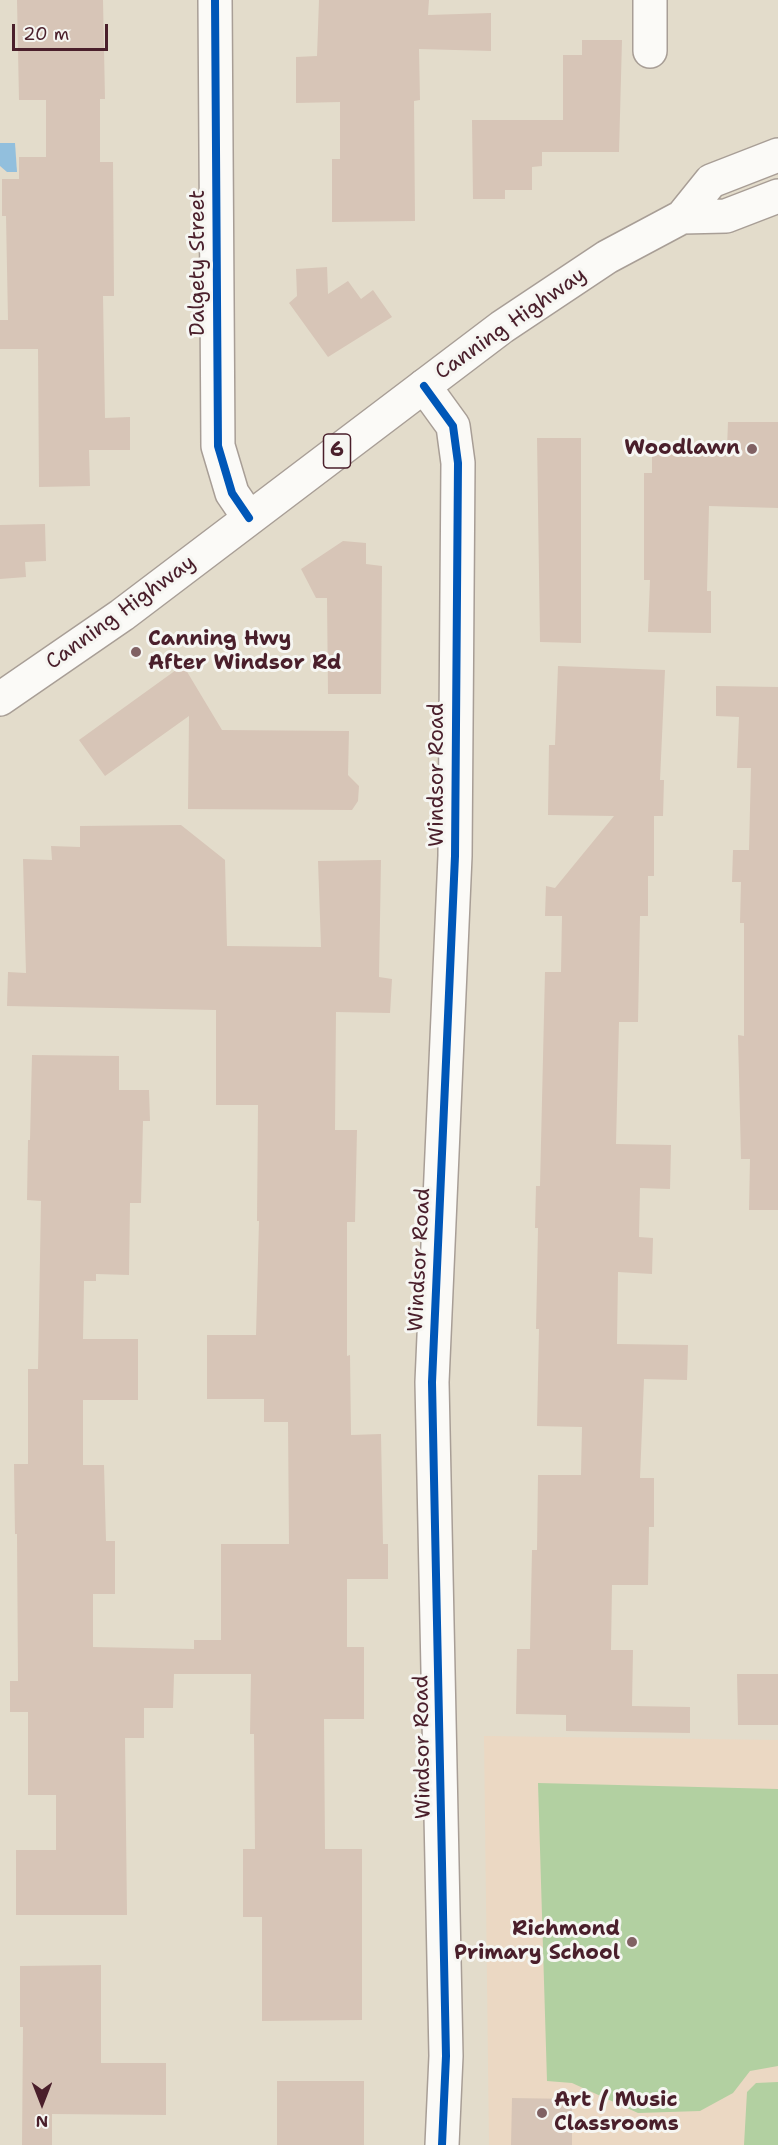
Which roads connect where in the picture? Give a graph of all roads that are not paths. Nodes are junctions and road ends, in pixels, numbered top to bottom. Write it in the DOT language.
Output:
graph roads {
  1 [pos="215,0"];
  2 [pos="650,0"];
  3 [pos="650,51"];
  4 [pos="778,155"];
  5 [pos="778,196"];
  6 [pos="682,217"];
  7 [pos="424,386"];
  8 [pos="249,518"];
  9 [pos="0,699"];
  10 [pos="442,2145"];
  1 -- 8 [label="main road, Dalgety Street"];
  2 -- 3 [label="main road"];
  4 -- 6 [label="main road, Canning Highway / 6"];
  5 -- 6 [label="main road, Canning Highway / 6"];
  6 -- 7 [label="main road, Canning Highway / 6"];
  7 -- 8 [label="main road, Canning Highway / 6"];
  7 -- 10 [label="main road, Windsor Road"];
  8 -- 9 [label="main road, Canning Highway / 6"];
}
